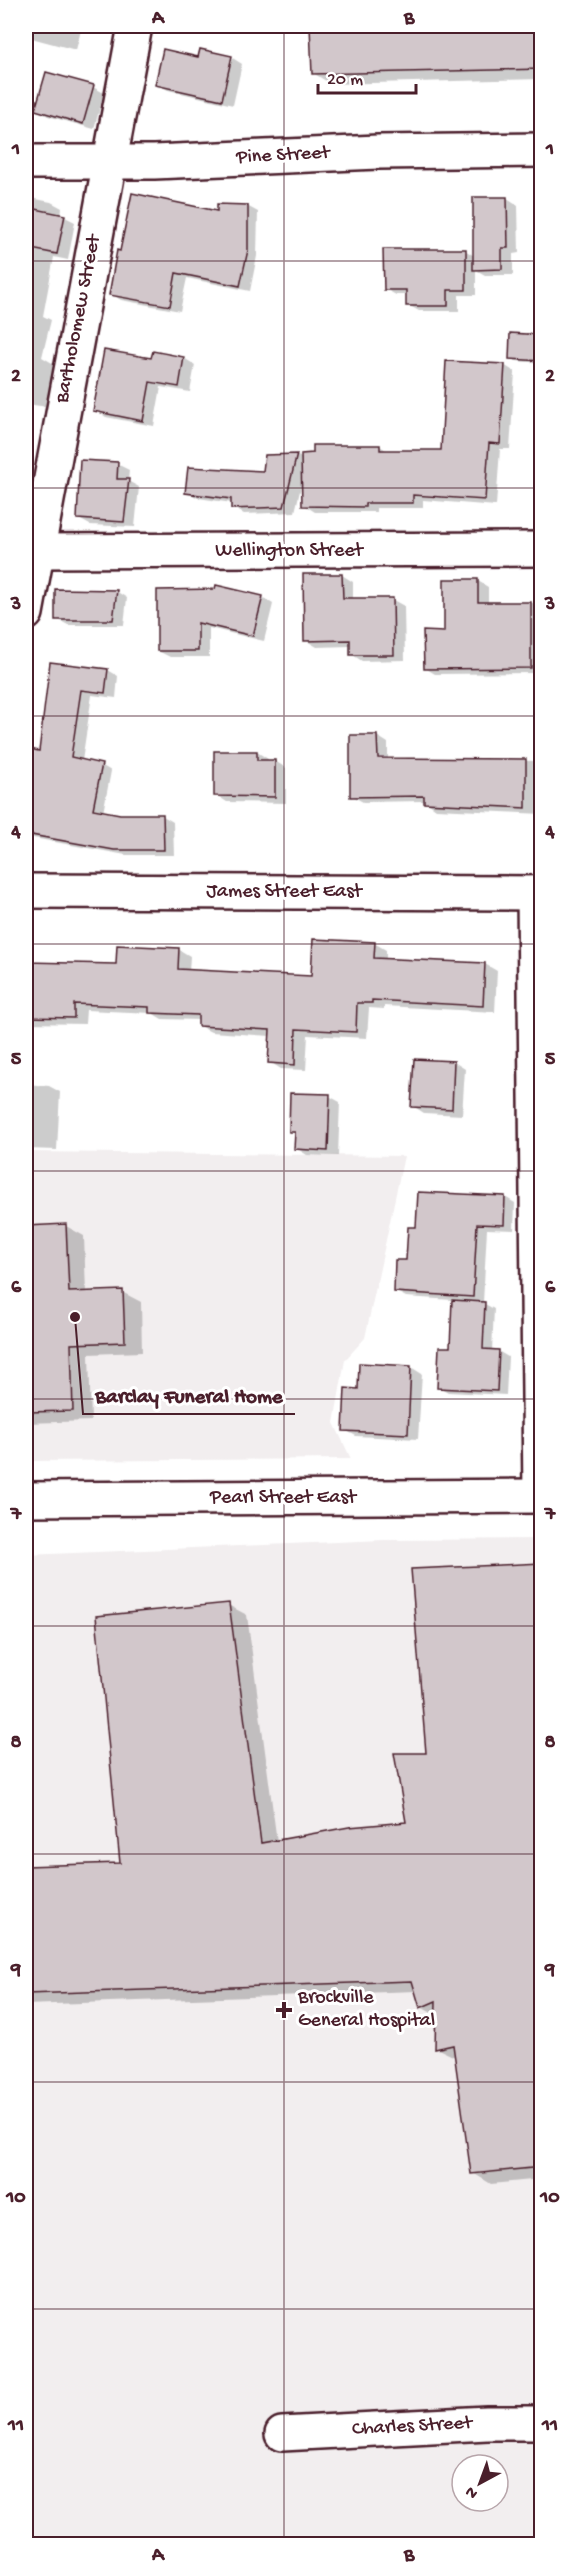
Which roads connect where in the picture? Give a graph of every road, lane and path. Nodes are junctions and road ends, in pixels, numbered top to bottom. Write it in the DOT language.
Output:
graph roads {
  1 [pos="135,26"];
  2 [pos="542,150"];
  3 [pos="26,162"];
  4 [pos="108,162"];
  5 [pos="542,549"];
  6 [pos="36,551"];
  7 [pos="26,613"];
  8 [pos="26,891"];
  9 [pos="538,893"];
  10 [pos="541,1496"];
  11 [pos="26,1499"];
  12 [pos="542,2423"];
  13 [pos="282,2434"];
  1 -- 4 [label="street, Bartholomew Street"];
  2 -- 4 [label="street, Pine Street"];
  3 -- 4 [label="street, Pine Street"];
  4 -- 6 [label="street, Bartholomew Street"];
  5 -- 6 [label="street, Wellington Street"];
  6 -- 7 [label="street, Bartholomew Street"];
  8 -- 9 [label="street, James Street East"];
  9 -- 10 [label="street"];
  10 -- 11 [label="street, Pearl Street East"];
  12 -- 13 [label="street, Charles Street"];
}
